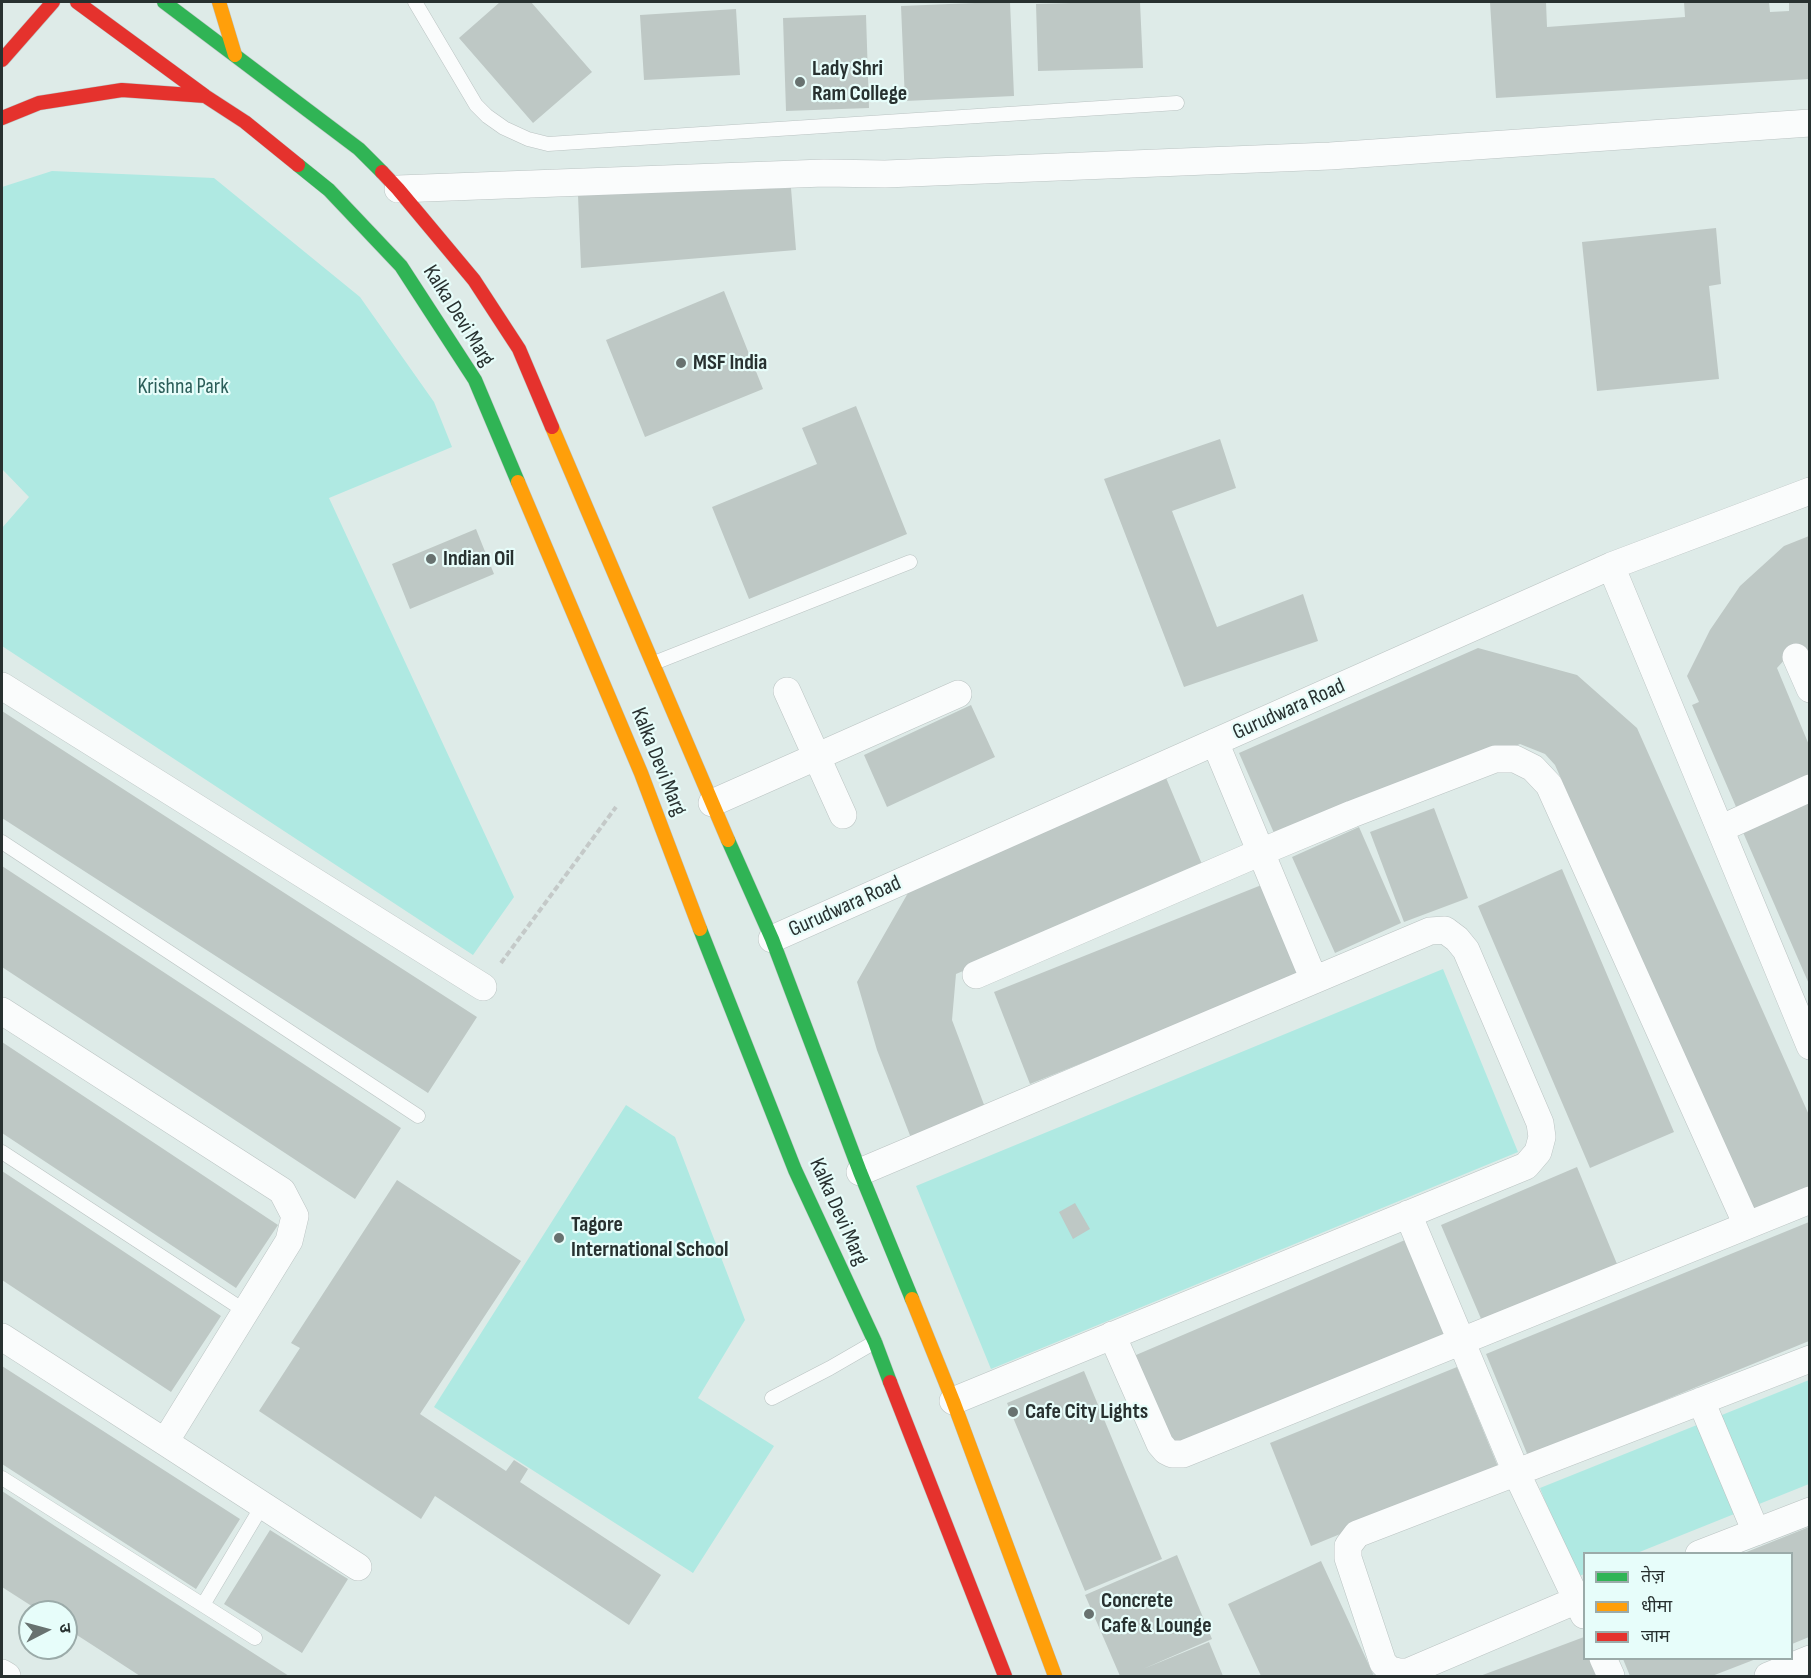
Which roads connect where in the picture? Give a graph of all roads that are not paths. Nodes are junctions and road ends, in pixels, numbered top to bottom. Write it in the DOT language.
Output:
graph roads {
  1 [pos="53,2"];
  2 [pos="77,2"];
  3 [pos="164,2"];
  4 [pos="219,2"];
  5 [pos="415,2"];
  6 [pos="235,55"];
  7 [pos="2,60"];
  8 [pos="205,96"];
  9 [pos="1177,104"];
  10 [pos="2,118"];
  11 [pos="1809,123"];
  12 [pos="398,189"];
  13 [pos="1809,491"];
  14 [pos="910,562"];
  15 [pos="1611,566"];
  16 [pos="1796,657"];
  17 [pos="654,663"];
  18 [pos="2,686"];
  19 [pos="1809,689"];
  20 [pos="787,690"];
  21 [pos="958,694"];
  22 [pos="1215,742"];
  23 [pos="817,756"];
  24 [pos="1809,788"];
  25 [pos="712,803"];
  26 [pos="843,814"];
  27 [pos="1720,829"];
  28 [pos="2,842"];
  29 [pos="1261,852"];
  30 [pos="772,939"];
  31 [pos="975,975"];
  32 [pos="1314,980"];
  33 [pos="483,987"];
  34 [pos="2,1011"];
  35 [pos="1809,1046"];
  36 [pos="418,1116"];
  37 [pos="2,1152"];
  38 [pos="860,1172"];
  39 [pos="1809,1200"];
  40 [pos="1408,1214"];
  41 [pos="1747,1225"];
  42 [pos="245,1311"];
  43 [pos="1112,1335"];
  44 [pos="2,1337"];
  45 [pos="1462,1341"];
  46 [pos="875,1342"];
  47 [pos="1809,1359"];
  48 [pos="772,1398"];
  49 [pos="953,1401"];
  50 [pos="1701,1401"];
  51 [pos="165,1442"];
  52 [pos="1516,1472"];
  53 [pos="2,1478"];
  54 [pos="262,1506"];
  55 [pos="1809,1511"];
  56 [pos="1756,1532"];
  57 [pos="1704,1552"];
  58 [pos="358,1567"];
  59 [pos="1582,1603"];
  60 [pos="203,1605"];
  61 [pos="255,1638"];
  62 [pos="1809,1659"];
  63 [pos="1604,1660"];
  64 [pos="2,1672"];
  65 [pos="7,1677"];
  66 [pos="1005,1677"];
  67 [pos="1055,1677"];
  68 [pos="1611,1677"];
  69 [pos="1768,1677"];
  1 -- 7 [label="street"];
  2 -- 8 [label="street, Kalka Devi Marg"];
  3 -- 6 [label="street, Kalka Devi Marg"];
  4 -- 6 [label="street"];
  5 -- 9 [label="lane"];
  6 -- 12 [label="street, Kalka Devi Marg"];
  8 -- 10 [label="street"];
  8 -- 46 [label="street, Kalka Devi Marg"];
  11 -- 12 [label="street"];
  12 -- 17 [label="street, Kalka Devi Marg"];
  13 -- 15 [label="street, Gurudwara Road"];
  14 -- 17 [label="lane"];
  15 -- 22 [label="street, Gurudwara Road"];
  15 -- 27 [label="street"];
  16 -- 19 [label="street"];
  17 -- 25 [label="street, Kalka Devi Marg"];
  18 -- 33 [label="street"];
  20 -- 23 [label="street"];
  21 -- 23 [label="street"];
  22 -- 29 [label="street"];
  22 -- 30 [label="street, Gurudwara Road"];
  23 -- 25 [label="street"];
  23 -- 26 [label="street"];
  24 -- 27 [label="street"];
  25 -- 30 [label="street, Kalka Devi Marg"];
  27 -- 35 [label="street"];
  28 -- 36 [label="lane"];
  29 -- 31 [label="street"];
  29 -- 32 [label="street"];
  29 -- 41 [label="street"];
  30 -- 38 [label="street, Kalka Devi Marg"];
  32 -- 38 [label="street"];
  32 -- 40 [label="street"];
  34 -- 42 [label="street"];
  37 -- 42 [label="lane"];
  38 -- 49 [label="street, Kalka Devi Marg"];
  39 -- 41 [label="street"];
  40 -- 43 [label="street"];
  40 -- 45 [label="street"];
  41 -- 45 [label="street"];
  42 -- 51 [label="street"];
  43 -- 45 [label="street"];
  43 -- 49 [label="street"];
  44 -- 51 [label="street"];
  45 -- 52 [label="street"];
  46 -- 48 [label="lane"];
  46 -- 66 [label="street, Kalka Devi Marg"];
  47 -- 50 [label="street"];
  49 -- 67 [label="street, Kalka Devi Marg"];
  50 -- 52 [label="street"];
  50 -- 56 [label="street"];
  51 -- 54 [label="street"];
  52 -- 59 [label="street"];
  52 -- 59 [label="street"];
  53 -- 60 [label="lane"];
  54 -- 58 [label="street"];
  54 -- 60 [label="lane"];
  55 -- 56 [label="street"];
  56 -- 57 [label="street"];
  60 -- 61 [label="lane"];
  62 -- 69 [label="street"];
  63 -- 68 [label="street"];
  64 -- 65 [label="street"];
}
